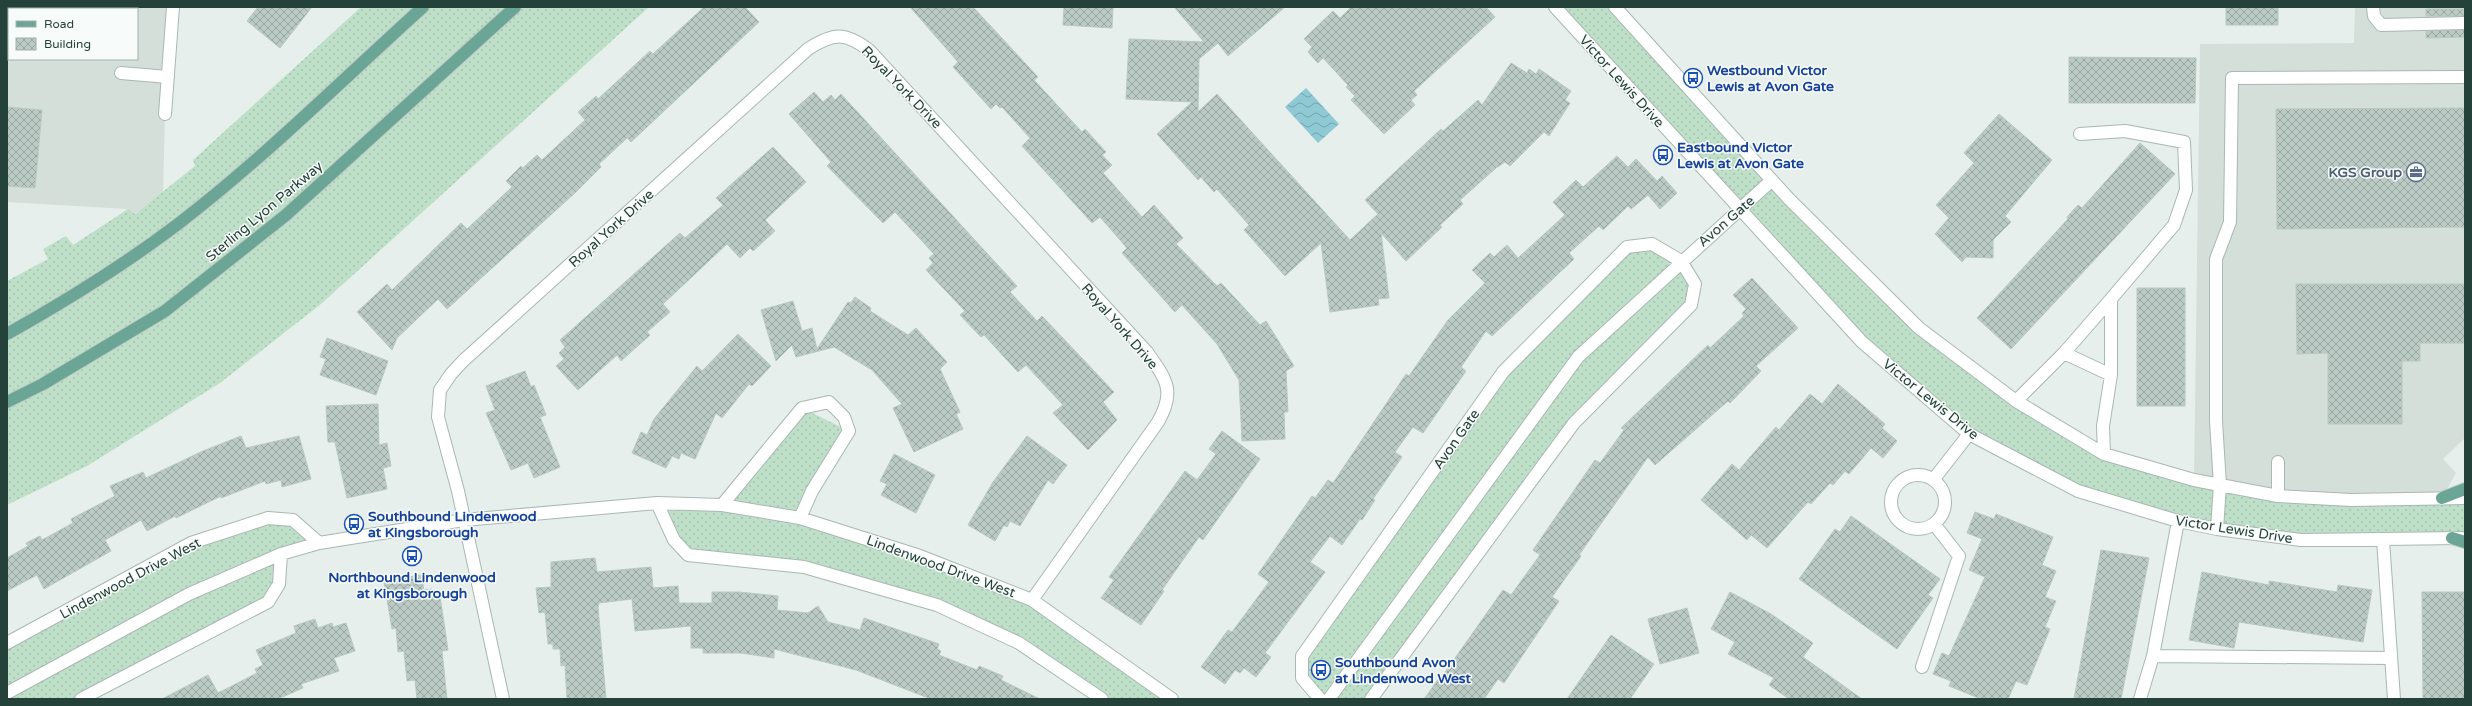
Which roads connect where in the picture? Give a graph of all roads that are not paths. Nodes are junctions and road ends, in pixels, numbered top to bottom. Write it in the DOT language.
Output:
graph roads {
  1 [pos="173,7"];
  2 [pos="423,7"];
  3 [pos="515,7"];
  4 [pos="1555,7"];
  5 [pos="1615,7"];
  6 [pos="2373,7"];
  7 [pos="2465,23"];
  8 [pos="121,73"];
  9 [pos="168,77"];
  10 [pos="2465,77"];
  11 [pos="165,114"];
  12 [pos="2080,134"];
  13 [pos="1771,181"];
  14 [pos="1740,211"];
  15 [pos="1681,261"];
  16 [pos="2111,299"];
  17 [pos="7,334"];
  18 [pos="2064,353"];
  19 [pos="2111,375"];
  20 [pos="2016,401"];
  21 [pos="7,402"];
  22 [pos="1969,434"];
  23 [pos="2104,454"];
  24 [pos="2278,462"];
  25 [pos="1933,480"];
  26 [pos="2220,485"];
  27 [pos="2465,490"];
  28 [pos="2278,496"];
  29 [pos="2442,498"];
  30 [pos="2465,498"];
  31 [pos="657,503"];
  32 [pos="722,505"];
  33 [pos="800,518"];
  34 [pos="464,520"];
  35 [pos="2178,521"];
  36 [pos="1934,524"];
  37 [pos="2217,529"];
  38 [pos="2452,538"];
  39 [pos="2465,538"];
  40 [pos="2383,540"];
  41 [pos="2465,542"];
  42 [pos="319,543"];
  43 [pos="281,554"];
  44 [pos="1032,600"];
  45 [pos="7,643"];
  46 [pos="2153,656"];
  47 [pos="2391,658"];
  48 [pos="1922,667"];
  49 [pos="7,693"];
  50 [pos="81,699"];
  51 [pos="503,699"];
  52 [pos="1102,699"];
  53 [pos="1172,699"];
  54 [pos="1320,699"];
  55 [pos="1329,699"];
  56 [pos="1371,699"];
  57 [pos="2140,699"];
  58 [pos="2394,699"];
  1 -- 9 [label="street"];
  2 -- 17 [label="main road"];
  3 -- 21 [label="main road, Sterling Lyon Parkway"];
  4 -- 14 [label="street, Victor Lewis Drive"];
  5 -- 13 [label="street"];
  6 -- 7 [label="street"];
  8 -- 9 [label="street"];
  9 -- 11 [label="street"];
  10 -- 26 [label="street"];
  12 -- 16 [label="street"];
  13 -- 14 [label="street, Avon Gate"];
  13 -- 20 [label="street"];
  14 -- 15 [label="street, Avon Gate"];
  14 -- 22 [label="street, Victor Lewis Drive"];
  15 -- 54 [label="street, Avon Gate"];
  15 -- 55 [label="street, Avon Gate"];
  15 -- 56 [label="street, Avon Gate"];
  16 -- 18 [label="street"];
  16 -- 19 [label="street"];
  18 -- 19 [label="street"];
  18 -- 20 [label="street"];
  19 -- 23 [label="street"];
  20 -- 23 [label="street"];
  22 -- 25 [label="street"];
  22 -- 35 [label="street, Victor Lewis Drive"];
  23 -- 26 [label="street"];
  24 -- 28 [label="street"];
  25 -- 36 [label="street"];
  25 -- 36 [label="street"];
  26 -- 28 [label="street"];
  26 -- 37 [label="street"];
  27 -- 29 [label="main road"];
  28 -- 29 [label="street"];
  29 -- 30 [label="street"];
  31 -- 32 [label="street, Lindenwood Drive West"];
  31 -- 34 [label="street, Lindenwood Drive West"];
  31 -- 52 [label="street"];
  32 -- 33 [label="street, Lindenwood Drive West"];
  32 -- 33 [label="street"];
  33 -- 44 [label="street, Lindenwood Drive West"];
  34 -- 42 [label="street, Lindenwood Drive West"];
  34 -- 44 [label="street, Royal York Drive"];
  34 -- 51 [label="street, Royal York Drive"];
  35 -- 37 [label="street, Victor Lewis Drive"];
  35 -- 46 [label="street"];
  36 -- 48 [label="street"];
  37 -- 40 [label="street, Victor Lewis Drive"];
  38 -- 39 [label="street, Victor Lewis Drive"];
  38 -- 40 [label="street, Victor Lewis Drive"];
  38 -- 41 [label="main road"];
  40 -- 47 [label="street"];
  42 -- 43 [label="street, Lindenwood Drive West"];
  42 -- 45 [label="street, Lindenwood Drive West"];
  43 -- 49 [label="street, Lindenwood Drive West"];
  43 -- 50 [label="street"];
  44 -- 53 [label="street, Lindenwood Drive West"];
  46 -- 47 [label="street"];
  46 -- 57 [label="street"];
  47 -- 58 [label="street"];
}
